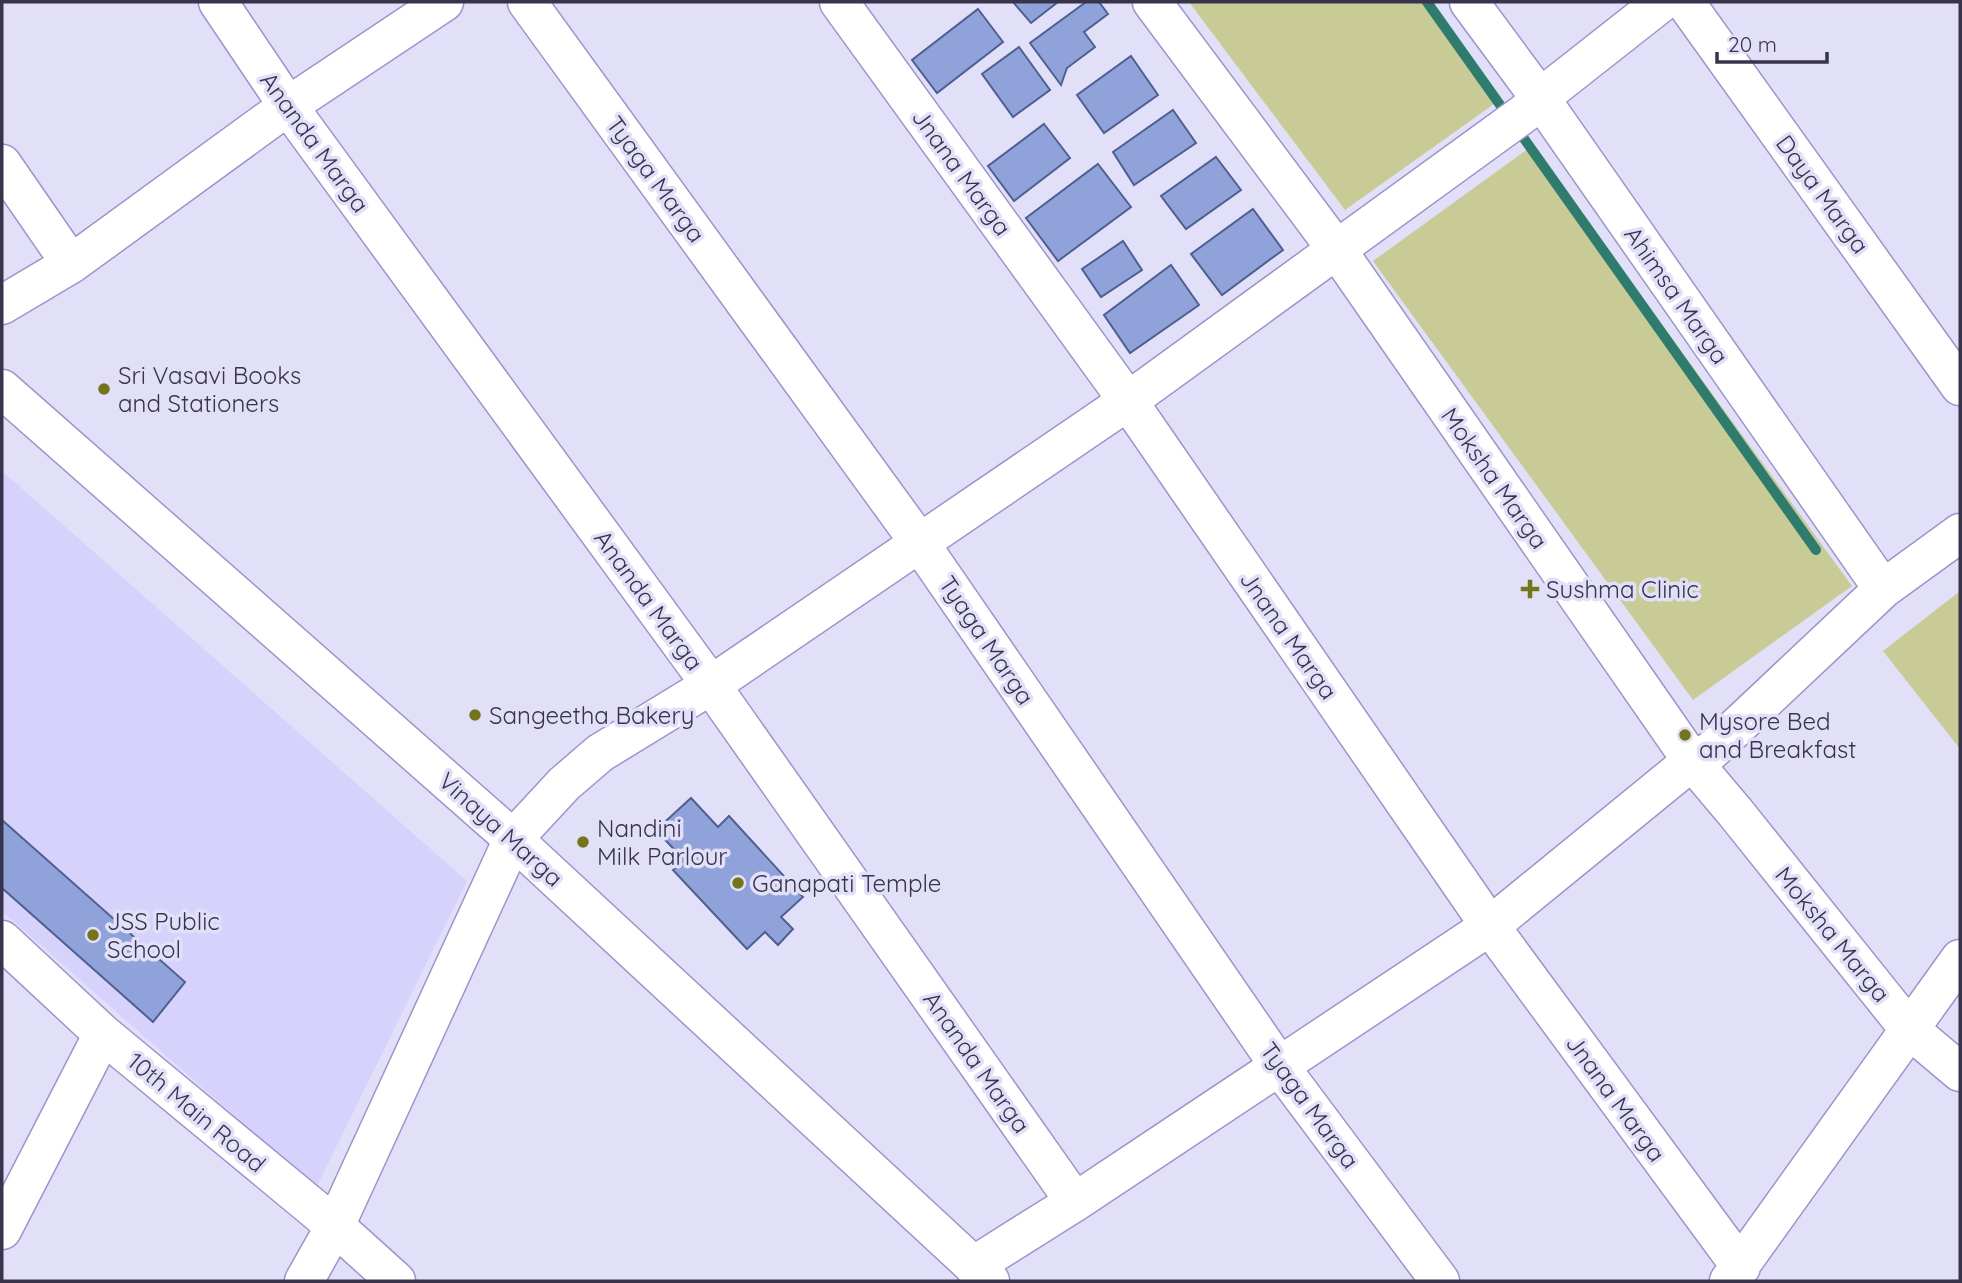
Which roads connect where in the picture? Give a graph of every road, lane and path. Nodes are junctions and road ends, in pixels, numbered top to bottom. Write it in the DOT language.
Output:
graph roads {
  1 [pos="218,2"];
  2 [pos="444,2"];
  3 [pos="527,2"];
  4 [pos="839,2"];
  5 [pos="1152,2"];
  6 [pos="1469,2"];
  7 [pos="1662,2"];
  8 [pos="1685,2"];
  9 [pos="1533,105"];
  10 [pos="288,106"];
  11 [pos="2,164"];
  12 [pos="1337,250"];
  13 [pos="71,264"];
  14 [pos="2,305"];
  15 [pos="1960,386"];
  16 [pos="2,388"];
  17 [pos="1128,401"];
  18 [pos="1960,533"];
  19 [pos="919,542"];
  20 [pos="1883,589"];
  21 [pos="711,685"];
  22 [pos="1692,761"];
  23 [pos="513,839"];
  24 [pos="1490,926"];
  25 [pos="2,940"];
  26 [pos="1960,959"];
  27 [pos="1909,1029"];
  28 [pos="103,1034"];
  29 [pos="1280,1067"];
  30 [pos="1960,1072"];
  31 [pos="1076,1202"];
  32 [pos="335,1226"];
  33 [pos="2,1230"];
  34 [pos="982,1274"];
  35 [pos="1735,1274"];
  36 [pos="304,1281"];
  37 [pos="396,1281"];
  38 [pos="1440,1281"];
  1 -- 10 [label="street, Ananda Marga"];
  2 -- 10 [label="street"];
  3 -- 19 [label="street, Tyaga Marga"];
  4 -- 17 [label="street, Jnana Marga"];
  5 -- 12 [label="street, Moksha Marga"];
  6 -- 9 [label="street, Ahimsa Marga"];
  7 -- 9 [label="street"];
  8 -- 15 [label="street, Daya Marga"];
  9 -- 12 [label="street"];
  9 -- 20 [label="street, Ahimsa Marga"];
  10 -- 13 [label="street"];
  10 -- 21 [label="street, Ananda Marga"];
  11 -- 13 [label="street"];
  12 -- 17 [label="street"];
  12 -- 22 [label="street, Moksha Marga"];
  13 -- 14 [label="street"];
  16 -- 23 [label="street, Vinaya Marga"];
  17 -- 19 [label="street"];
  17 -- 24 [label="street, Jnana Marga"];
  18 -- 20 [label="street"];
  19 -- 21 [label="street"];
  19 -- 29 [label="street, Tyaga Marga"];
  20 -- 22 [label="street"];
  21 -- 23 [label="street"];
  21 -- 31 [label="street, Ananda Marga"];
  22 -- 24 [label="street"];
  22 -- 27 [label="street, Moksha Marga"];
  23 -- 32 [label="street"];
  23 -- 34 [label="street, Vinaya Marga"];
  24 -- 29 [label="street"];
  24 -- 35 [label="street, Jnana Marga"];
  25 -- 28 [label="street, 10th Main Road"];
  26 -- 27 [label="street"];
  27 -- 30 [label="street, Moksha Marga"];
  27 -- 35 [label="street"];
  28 -- 32 [label="street, 10th Main Road"];
  28 -- 33 [label="street"];
  29 -- 31 [label="street"];
  29 -- 38 [label="street, Tyaga Marga"];
  31 -- 34 [label="street"];
  32 -- 36 [label="street"];
  32 -- 37 [label="street, 10th Main Road"];
}
